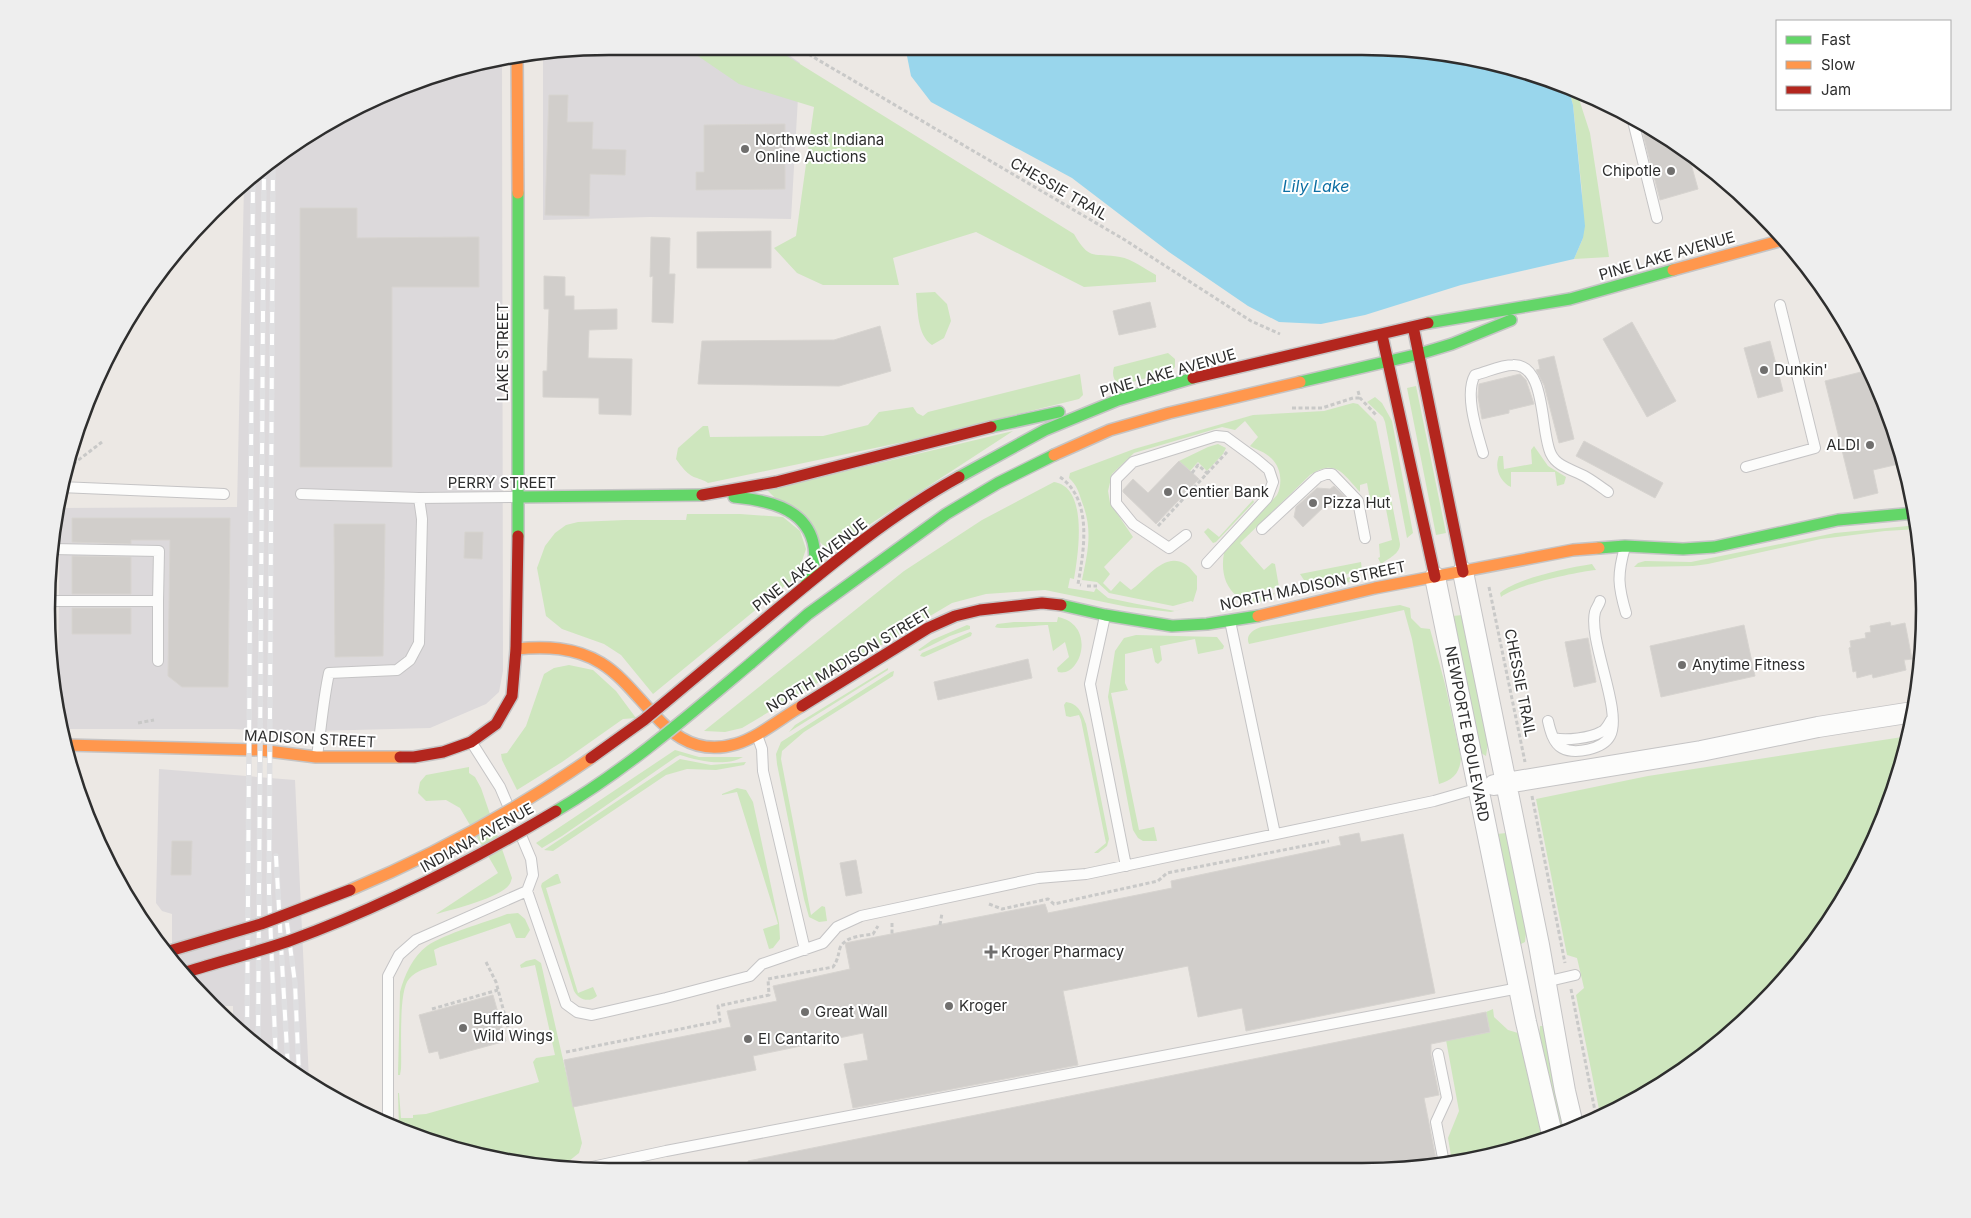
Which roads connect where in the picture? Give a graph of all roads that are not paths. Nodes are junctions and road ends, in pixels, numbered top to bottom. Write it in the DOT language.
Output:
graph roads {
  1 [pos="517,63"];
  2 [pos="1634,127"];
  3 [pos="1656,218"];
  4 [pos="1777,242"];
  5 [pos="1557,302"];
  6 [pos="1780,305"];
  7 [pos="1413,328"];
  8 [pos="1382,335"];
  9 [pos="1419,354"];
  10 [pos="1387,361"];
  11 [pos="1118,400"];
  12 [pos="1482,453"];
  13 [pos="1746,467"];
  14 [pos="69,487"];
  15 [pos="1608,492"];
  16 [pos="224,494"];
  17 [pos="301,494"];
  18 [pos="702,495"];
  19 [pos="519,497"];
  20 [pos="419,498"];
  21 [pos="1907,514"];
  22 [pos="1262,529"];
  23 [pos="1186,535"];
  24 [pos="1365,538"];
  25 [pos="1625,546"];
  26 [pos="59,549"];
  27 [pos="1207,563"];
  28 [pos="1462,572"];
  29 [pos="1435,577"];
  30 [pos="805,586"];
  31 [pos="55,601"];
  32 [pos="158,601"];
  33 [pos="1600,601"];
  34 [pos="1626,613"];
  35 [pos="1105,615"];
  36 [pos="1229,620"];
  37 [pos="734,645"];
  38 [pos="516,649"];
  39 [pos="158,661"];
  40 [pos="750,664"];
  41 [pos="1906,713"];
  42 [pos="1548,721"];
  43 [pos="756,734"];
  44 [pos="471,742"];
  45 [pos="72,745"];
  46 [pos="316,757"];
  47 [pos="1506,783"];
  48 [pos="1479,788"];
  49 [pos="1275,834"];
  50 [pos="1126,866"];
  51 [pos="527,891"];
  52 [pos="172,950"];
  53 [pos="804,950"];
  54 [pos="190,971"];
  55 [pos="1575,975"];
  56 [pos="1545,982"];
  57 [pos="1519,988"];
  58 [pos="1438,1054"];
  59 [pos="388,1117"];
  60 [pos="1573,1121"];
  61 [pos="1551,1130"];
  62 [pos="1443,1157"];
  63 [pos="610,1163"];
  1 -- 19 [label="main road, LAKE STREET"];
  2 -- 3 [label="lane"];
  4 -- 5 [label="main road, PINE LAKE AVENUE"];
  5 -- 7 [label="main road, PINE LAKE AVENUE"];
  5 -- 9 [label="main road, PINE LAKE AVENUE"];
  6 -- 13 [label="lane"];
  7 -- 8 [label="main road, PINE LAKE AVENUE"];
  7 -- 9 [label="main road, NEWPORTE BOULEVARD"];
  8 -- 10 [label="main road, NEWPORTE BOULEVARD"];
  8 -- 11 [label="main road, PINE LAKE AVENUE"];
  9 -- 10 [label="main road, PINE LAKE AVENUE"];
  9 -- 28 [label="main road, NEWPORTE BOULEVARD"];
  10 -- 29 [label="main road, NEWPORTE BOULEVARD"];
  10 -- 40 [label="main road, PINE LAKE AVENUE"];
  11 -- 18 [label="main road"];
  11 -- 30 [label="main road, PINE LAKE AVENUE"];
  12 -- 15 [label="lane"];
  14 -- 16 [label="lane"];
  17 -- 20 [label="lane, PERRY STREET"];
  18 -- 19 [label="main road, PERRY STREET"];
  18 -- 30 [label="main road"];
  19 -- 20 [label="lane, PERRY STREET"];
  19 -- 38 [label="main road, LAKE STREET"];
  20 -- 46 [label="lane"];
  21 -- 25 [label="main road, NORTH MADISON STREET"];
  22 -- 24 [label="lane"];
  23 -- 27 [label="lane"];
  25 -- 28 [label="main road, NORTH MADISON STREET"];
  25 -- 34 [label="lane"];
  26 -- 32 [label="lane"];
  28 -- 29 [label="main road, NORTH MADISON STREET"];
  28 -- 47 [label="street, NEWPORTE BOULEVARD"];
  29 -- 36 [label="main road, NORTH MADISON STREET"];
  29 -- 48 [label="street, NEWPORTE BOULEVARD"];
  30 -- 37 [label="main road, PINE LAKE AVENUE"];
  31 -- 32 [label="lane"];
  32 -- 39 [label="lane"];
  33 -- 42 [label="lane"];
  35 -- 36 [label="main road, NORTH MADISON STREET"];
  35 -- 43 [label="main road, NORTH MADISON STREET"];
  35 -- 50 [label="lane"];
  36 -- 49 [label="lane"];
  37 -- 52 [label="main road, INDIANA AVENUE, bridge"];
  38 -- 43 [label="main road, NORTH MADISON STREET"];
  38 -- 44 [label="main road, MADISON STREET"];
  40 -- 54 [label="main road, INDIANA AVENUE, bridge"];
  41 -- 47 [label="street"];
  43 -- 53 [label="lane"];
  44 -- 46 [label="main road, MADISON STREET"];
  44 -- 51 [label="lane"];
  45 -- 46 [label="main road, MADISON STREET"];
  47 -- 48 [label="street"];
  47 -- 56 [label="street, NEWPORTE BOULEVARD"];
  48 -- 49 [label="lane"];
  48 -- 57 [label="street, NEWPORTE BOULEVARD"];
  49 -- 50 [label="lane"];
  50 -- 53 [label="lane"];
  51 -- 53 [label="lane"];
  51 -- 59 [label="lane"];
  55 -- 56 [label="lane"];
  56 -- 57 [label="street"];
  56 -- 60 [label="street, NEWPORTE BOULEVARD"];
  57 -- 61 [label="street, NEWPORTE BOULEVARD"];
  57 -- 63 [label="lane"];
  58 -- 62 [label="lane"];
}
